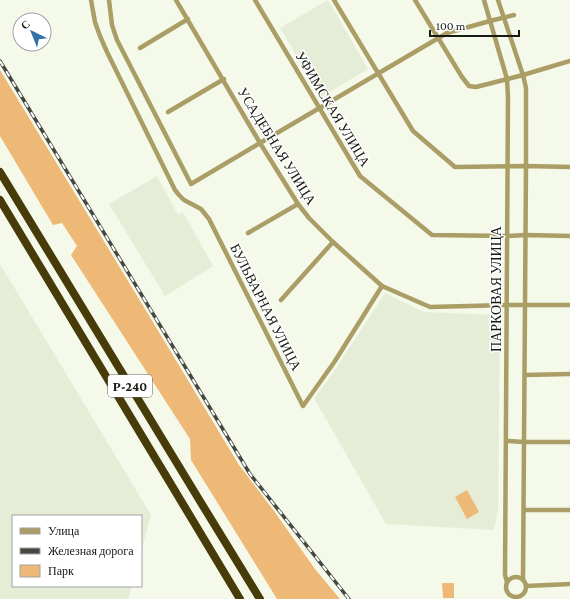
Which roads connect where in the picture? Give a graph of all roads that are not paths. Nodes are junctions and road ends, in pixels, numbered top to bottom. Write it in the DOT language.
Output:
graph roads {
  1 [pos="91,0"];
  2 [pos="110,0"];
  3 [pos="176,0"];
  4 [pos="255,0"];
  5 [pos="334,0"];
  6 [pos="415,0"];
  7 [pos="484,0"];
  8 [pos="498,0"];
  9 [pos="514,15"];
  10 [pos="504,17"];
  11 [pos="188,20"];
  12 [pos="490,21"];
  13 [pos="439,38"];
  14 [pos="140,48"];
  15 [pos="570,61"];
  16 [pos="378,73"];
  17 [pos="523,75"];
  18 [pos="224,79"];
  19 [pos="507,79"];
  20 [pos="319,108"];
  21 [pos="168,112"];
  22 [pos="260,143"];
  23 [pos="508,166"];
  24 [pos="526,166"];
  25 [pos="570,167"];
  26 [pos="0,172"];
  27 [pos="0,200"];
  28 [pos="298,204"];
  29 [pos="248,233"];
  30 [pos="526,235"];
  31 [pos="507,236"];
  32 [pos="570,236"];
  33 [pos="333,242"];
  34 [pos="382,286"];
  35 [pos="281,300"];
  36 [pos="507,305"];
  37 [pos="525,305"];
  38 [pos="570,305"];
  39 [pos="570,374"];
  40 [pos="525,375"];
  41 [pos="506,441"];
  42 [pos="524,442"];
  43 [pos="570,442"];
  44 [pos="524,510"];
  45 [pos="570,510"];
  46 [pos="523,580"];
  47 [pos="507,582"];
  48 [pos="570,584"];
  49 [pos="526,586"];
  50 [pos="519,598"];
  51 [pos="240,599"];
  52 [pos="260,599"];
  1 -- 34 [label="street, БУЛЬВАРНАЯ УЛИЦА"];
  2 -- 22 [label="street"];
  3 -- 11 [label="street, УСАДЕБНАЯ УЛИЦА"];
  4 -- 20 [label="street, УФИМСКАЯ УЛИЦА"];
  5 -- 16 [label="street"];
  6 -- 13 [label="street"];
  7 -- 12 [label="street, ПАРКОВАЯ УЛИЦА"];
  8 -- 10 [label="street"];
  9 -- 10 [label="street"];
  10 -- 12 [label="street"];
  10 -- 17 [label="street"];
  11 -- 14 [label="street"];
  11 -- 18 [label="street, УСАДЕБНАЯ УЛИЦА"];
  12 -- 13 [label="street"];
  12 -- 19 [label="street, ПАРКОВАЯ УЛИЦА"];
  13 -- 16 [label="street"];
  13 -- 19 [label="street"];
  15 -- 17 [label="street"];
  16 -- 20 [label="street"];
  16 -- 23 [label="street"];
  17 -- 19 [label="street"];
  17 -- 24 [label="street"];
  18 -- 21 [label="street"];
  18 -- 22 [label="street, УСАДЕБНАЯ УЛИЦА"];
  19 -- 23 [label="street, ПАРКОВАЯ УЛИЦА"];
  20 -- 22 [label="street"];
  20 -- 31 [label="street, УФИМСКАЯ УЛИЦА"];
  22 -- 28 [label="street, УСАДЕБНАЯ УЛИЦА"];
  23 -- 24 [label="street"];
  23 -- 31 [label="street, ПАРКОВАЯ УЛИЦА"];
  24 -- 25 [label="street"];
  24 -- 30 [label="street"];
  26 -- 52 [label="highway, Р-240"];
  27 -- 51 [label="highway, Р-240"];
  28 -- 29 [label="street"];
  28 -- 33 [label="street, УСАДЕБНАЯ УЛИЦА"];
  30 -- 31 [label="street, УФИМСКАЯ УЛИЦА"];
  30 -- 32 [label="street, УФИМСКАЯ УЛИЦА"];
  30 -- 37 [label="street"];
  31 -- 36 [label="street, ПАРКОВАЯ УЛИЦА"];
  33 -- 34 [label="street, УСАДЕБНАЯ УЛИЦА"];
  33 -- 35 [label="street"];
  34 -- 36 [label="street, УСАДЕБНАЯ УЛИЦА"];
  36 -- 37 [label="street, УСАДЕБНАЯ УЛИЦА"];
  36 -- 41 [label="street, ПАРКОВАЯ УЛИЦА"];
  37 -- 38 [label="street, УСАДЕБНАЯ УЛИЦА"];
  37 -- 40 [label="street"];
  39 -- 40 [label="street"];
  40 -- 42 [label="street"];
  41 -- 42 [label="street"];
  41 -- 47 [label="street, ПАРКОВАЯ УЛИЦА"];
  42 -- 43 [label="street"];
  42 -- 44 [label="street"];
  44 -- 45 [label="street"];
  44 -- 46 [label="street"];
  46 -- 47 [label="street"];
  46 -- 49 [label="street"];
  47 -- 50 [label="street"];
  48 -- 49 [label="street"];
  49 -- 50 [label="street"];
}
